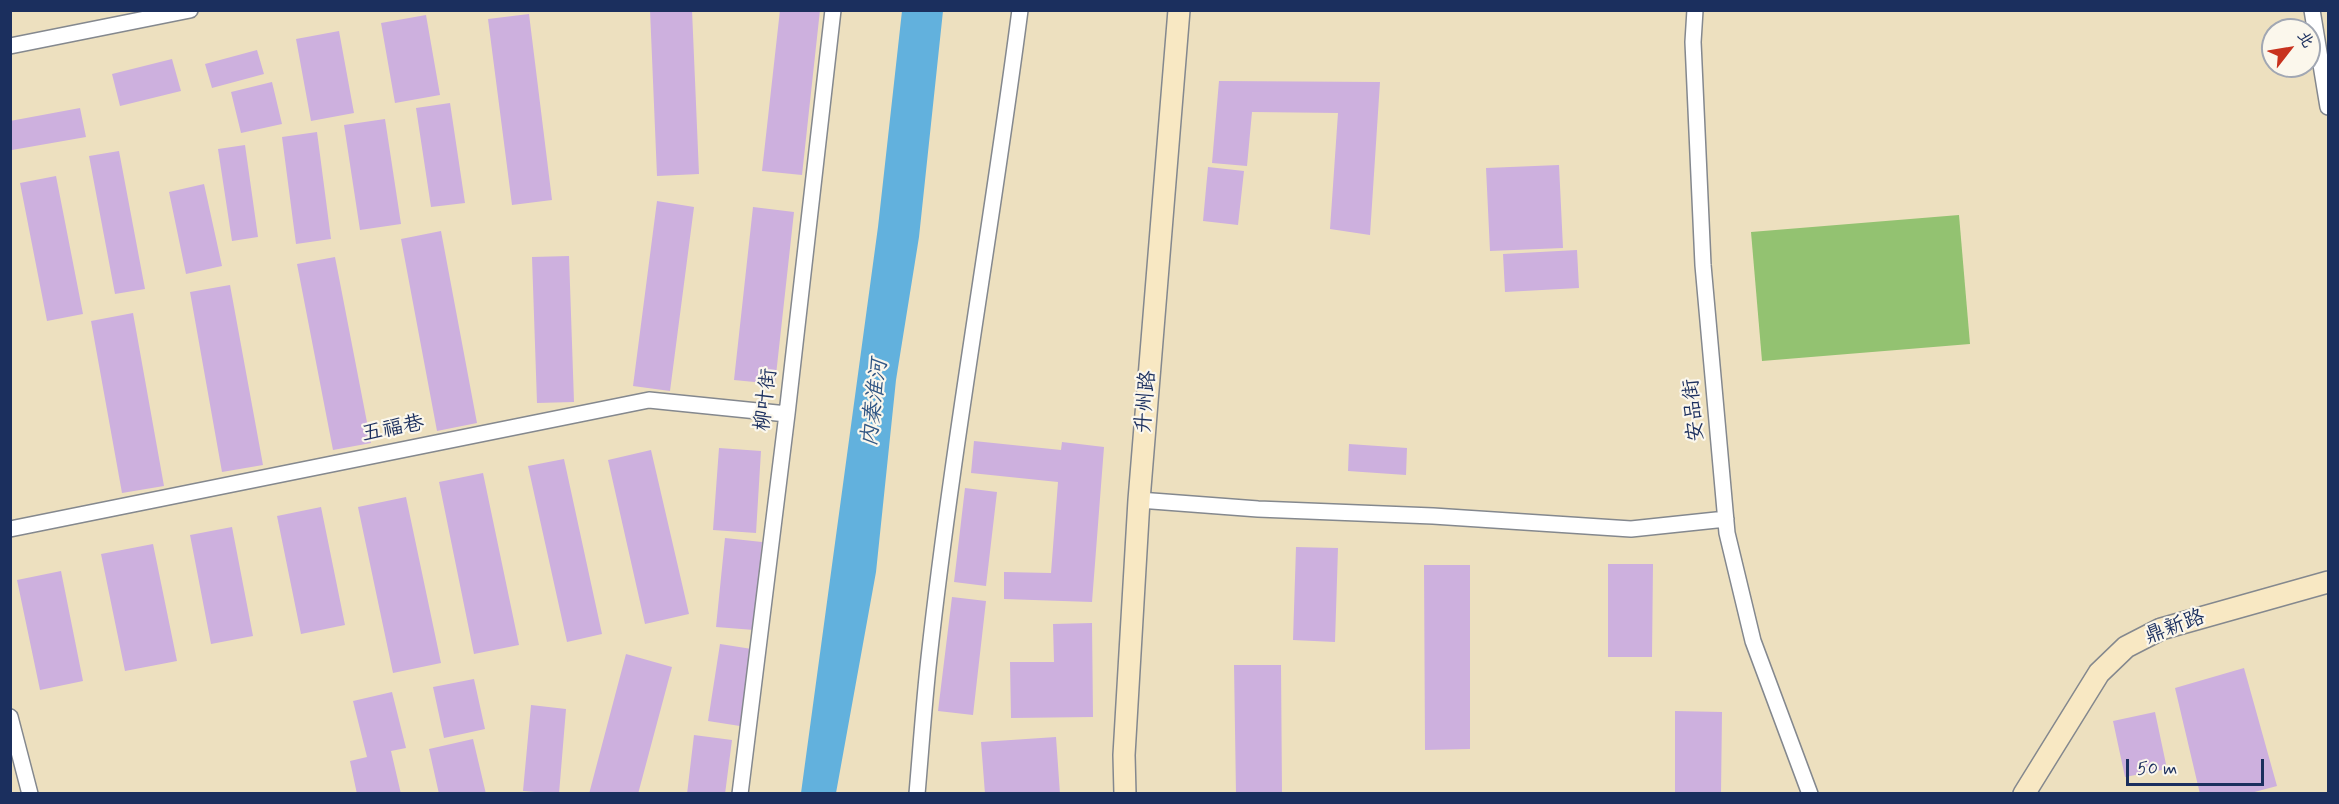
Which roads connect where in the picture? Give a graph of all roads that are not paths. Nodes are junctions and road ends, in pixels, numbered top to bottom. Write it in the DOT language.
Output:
graph roads {
  1 [pos="190,10"];
  2 [pos="833,10"];
  3 [pos="1020,10"];
  4 [pos="1179,10"];
  5 [pos="1695,10"];
  6 [pos="2312,10"];
  7 [pos="10,46"];
  8 [pos="2328,107"];
  9 [pos="787,414"];
  10 [pos="1139,500"];
  11 [pos="1726,519"];
  12 [pos="10,529"];
  13 [pos="2328,582"];
  14 [pos="10,717"];
  15 [pos="30,794"];
  16 [pos="740,794"];
  17 [pos="917,794"];
  18 [pos="1125,794"];
  19 [pos="1810,794"];
  20 [pos="2024,794"];
  1 -- 7 [label="street"];
  2 -- 9 [label="street, 柳叶街"];
  3 -- 17 [label="street"];
  4 -- 10 [label="main road, 升州路"];
  5 -- 11 [label="street, 安品街"];
  6 -- 8 [label="street"];
  9 -- 12 [label="street, 五福巷"];
  9 -- 16 [label="street, 柳叶街"];
  10 -- 11 [label="street"];
  10 -- 18 [label="main road, 升州路"];
  11 -- 19 [label="street, 安品街"];
  13 -- 20 [label="main road, 鼎新路"];
  14 -- 15 [label="street"];
}
